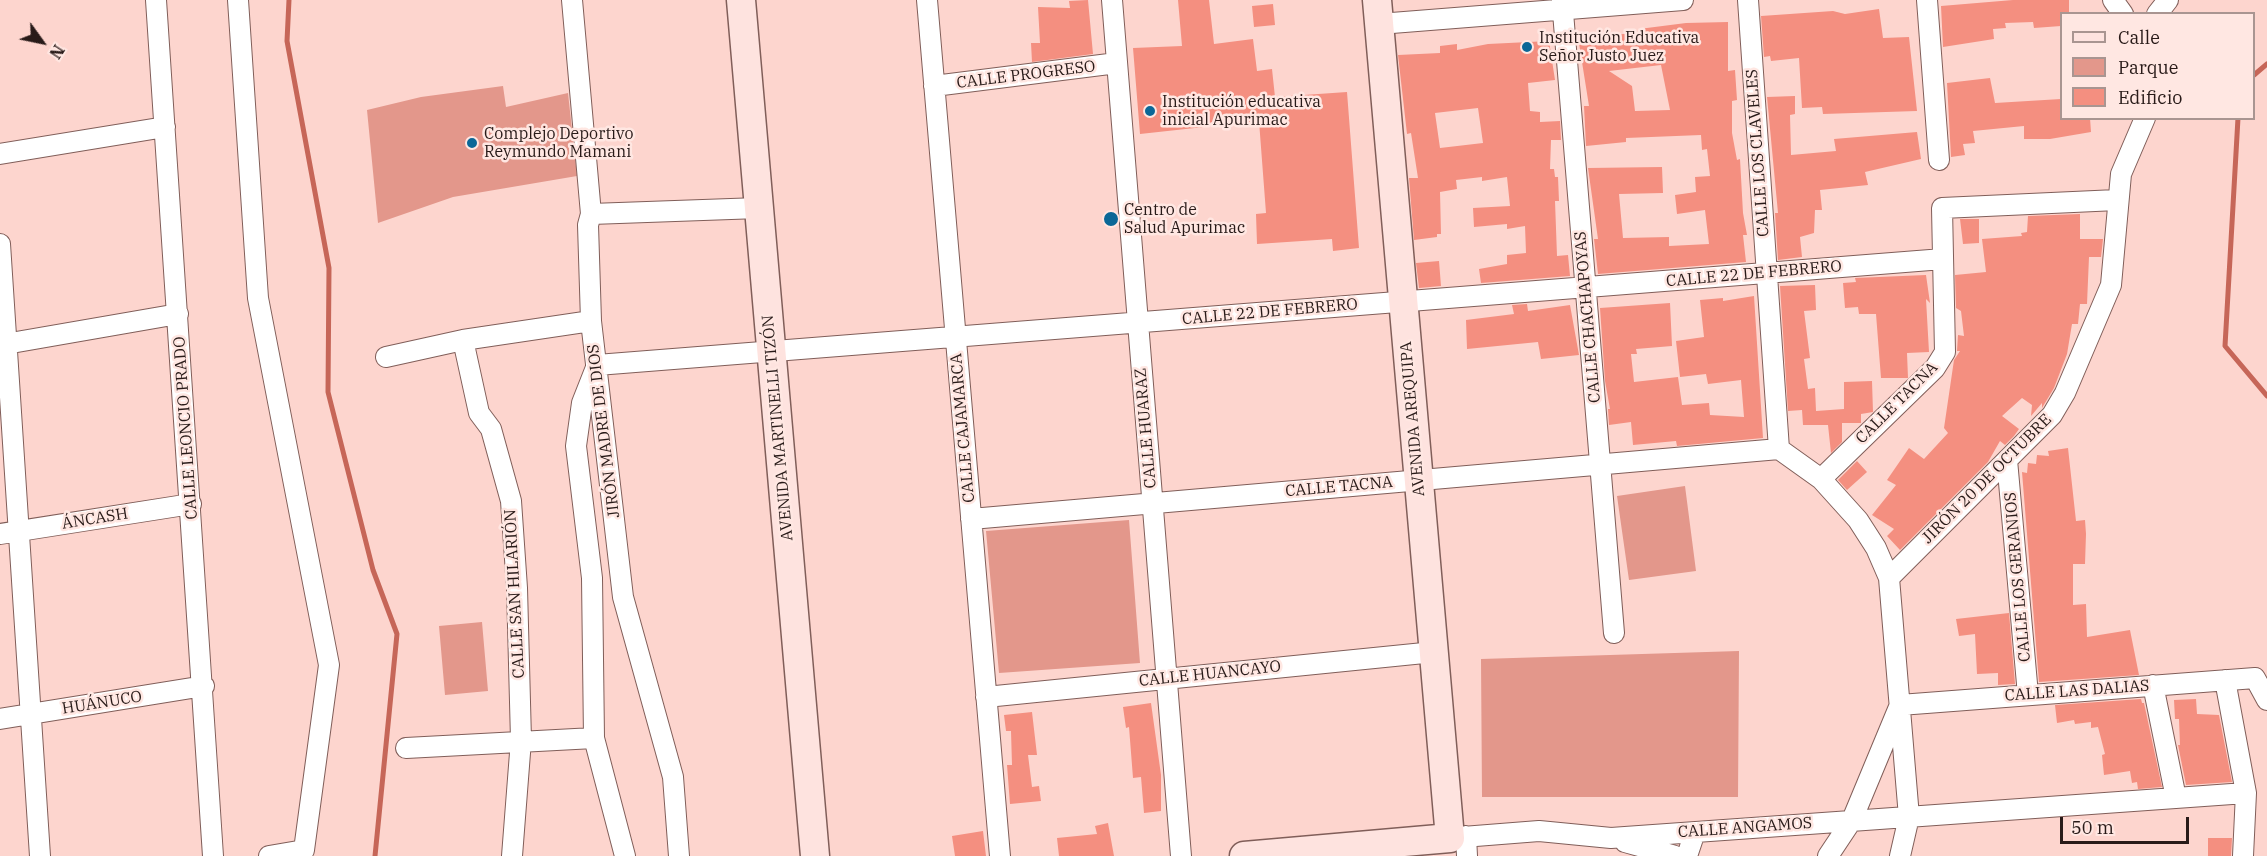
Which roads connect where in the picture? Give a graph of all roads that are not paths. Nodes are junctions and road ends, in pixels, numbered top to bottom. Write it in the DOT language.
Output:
graph roads {
  1 [pos="156,0"];
  2 [pos="238,0"];
  3 [pos="572,0"];
  4 [pos="741,0"];
  5 [pos="927,0"];
  6 [pos="1112,0"];
  7 [pos="1683,0"];
  8 [pos="1748,0"];
  9 [pos="1927,0"];
  10 [pos="2112,0"];
  11 [pos="2168,0"];
  12 [pos="1563,5"];
  13 [pos="1378,12"];
  14 [pos="2121,12"];
  15 [pos="2159,12"];
  16 [pos="1117,63"];
  17 [pos="934,86"];
  18 [pos="2144,120"];
  19 [pos="165,127"];
  20 [pos="0,154"];
  21 [pos="1939,160"];
  22 [pos="2117,200"];
  23 [pos="759,208"];
  24 [pos="591,214"];
  25 [pos="0,244"];
  26 [pos="1943,259"];
  27 [pos="1767,273"];
  28 [pos="1586,287"];
  29 [pos="1403,301"];
  30 [pos="178,314"];
  31 [pos="591,321"];
  32 [pos="1138,322"];
  33 [pos="955,336"];
  34 [pos="463,340"];
  35 [pos="3,344"];
  36 [pos="771,351"];
  37 [pos="386,357"];
  38 [pos="597,365"];
  39 [pos="1779,449"];
  40 [pos="2007,460"];
  41 [pos="1600,465"];
  42 [pos="1821,479"];
  43 [pos="1419,480"];
  44 [pos="191,504"];
  45 [pos="1152,504"];
  46 [pos="971,519"];
  47 [pos="9,532"];
  48 [pos="1889,578"];
  49 [pos="1614,633"];
  50 [pos="1434,652"];
  51 [pos="1166,679"];
  52 [pos="2225,680"];
  53 [pos="2153,685"];
  54 [pos="204,686"];
  55 [pos="2028,695"];
  56 [pos="986,697"];
  57 [pos="2267,700"];
  58 [pos="1900,705"];
  59 [pos="31,714"];
  60 [pos="0,719"];
  61 [pos="594,738"];
  62 [pos="521,740"];
  63 [pos="406,748"];
  64 [pos="2246,793"];
  65 [pos="2176,798"];
  66 [pos="1909,817"];
  67 [pos="1852,820"];
  68 [pos="1695,832"];
  69 [pos="1611,838"];
  70 [pos="1461,843"];
  71 [pos="1346,851"];
  72 [pos="40,856"];
  73 [pos="213,856"];
  74 [pos="269,856"];
  75 [pos="512,856"];
  76 [pos="625,856"];
  77 [pos="679,856"];
  78 [pos="815,856"];
  79 [pos="1000,856"];
  80 [pos="1181,856"];
  81 [pos="1244,856"];
  82 [pos="1674,856"];
  83 [pos="1687,856"];
  84 [pos="1828,856"];
  85 [pos="1900,856"];
  86 [pos="2243,856"];
  1 -- 19 [label="street, CALLE LEONCIO PRADO"];
  2 -- 74 [label="street"];
  3 -- 24 [label="street, JIRÓN MADRE DE DIOS"];
  4 -- 23 [label="street, AVENIDA MARTINELLI TIZÓN"];
  5 -- 17 [label="street, CALLE CAJAMARCA"];
  6 -- 16 [label="street, CALLE HUARAZ"];
  7 -- 12 [label="street"];
  8 -- 27 [label="street, CALLE LOS CLAVELES"];
  9 -- 21 [label="street"];
  10 -- 14 [label="street"];
  11 -- 15 [label="street"];
  12 -- 13 [label="street"];
  12 -- 28 [label="street, CALLE CHACHAPOYAS"];
  13 -- 29 [label="street, AVENIDA AREQUIPA"];
  16 -- 17 [label="street, CALLE PROGRESO"];
  16 -- 32 [label="street, CALLE HUARAZ"];
  17 -- 33 [label="street, CALLE CAJAMARCA"];
  18 -- 22 [label="street, JIRÓN 20 DE OCTUBRE"];
  19 -- 20 [label="street"];
  19 -- 30 [label="street, CALLE LEONCIO PRADO"];
  22 -- 26 [label="street, CALLE TACNA"];
  22 -- 40 [label="street, JIRÓN 20 DE OCTUBRE"];
  23 -- 24 [label="street"];
  23 -- 36 [label="street, AVENIDA MARTINELLI TIZÓN"];
  24 -- 31 [label="street, JIRÓN MADRE DE DIOS"];
  25 -- 35 [label="street"];
  26 -- 27 [label="street, CALLE 22 DE FEBRERO"];
  26 -- 42 [label="street, CALLE TACNA"];
  27 -- 28 [label="street, CALLE 22 DE FEBRERO"];
  27 -- 39 [label="street, CALLE LOS CLAVELES"];
  28 -- 29 [label="street, CALLE 22 DE FEBRERO"];
  28 -- 41 [label="street, CALLE CHACHAPOYAS"];
  29 -- 32 [label="street, CALLE 22 DE FEBRERO"];
  29 -- 43 [label="street, AVENIDA AREQUIPA"];
  30 -- 35 [label="street"];
  30 -- 44 [label="street, CALLE LEONCIO PRADO"];
  31 -- 34 [label="street"];
  31 -- 38 [label="street, JIRÓN MADRE DE DIOS"];
  32 -- 33 [label="street, CALLE 22 DE FEBRERO"];
  32 -- 45 [label="street, CALLE HUARAZ"];
  33 -- 36 [label="street, CALLE 22 DE FEBRERO"];
  33 -- 46 [label="street, CALLE CAJAMARCA"];
  34 -- 37 [label="street"];
  34 -- 62 [label="street, CALLE SAN HILARIÓN"];
  35 -- 47 [label="street"];
  36 -- 38 [label="street, CALLE 22 DE FEBRERO"];
  36 -- 78 [label="street, AVENIDA MARTINELLI TIZÓN"];
  38 -- 61 [label="street"];
  38 -- 77 [label="street, JIRÓN MADRE DE DIOS"];
  39 -- 41 [label="street, CALLE TACNA"];
  39 -- 42 [label="street"];
  40 -- 48 [label="street, JIRÓN 20 DE OCTUBRE"];
  40 -- 55 [label="street, CALLE LOS GERANIOS"];
  41 -- 43 [label="street, CALLE TACNA"];
  41 -- 49 [label="street, CALLE CHACHAPOYAS"];
  42 -- 48 [label="street"];
  43 -- 45 [label="street, CALLE TACNA"];
  43 -- 50 [label="street, AVENIDA AREQUIPA"];
  44 -- 47 [label="street, ÁNCASH"];
  44 -- 54 [label="street, CALLE LEONCIO PRADO"];
  45 -- 46 [label="street, CALLE TACNA"];
  45 -- 51 [label="street, CALLE HUARAZ"];
  46 -- 56 [label="street, CALLE CAJAMARCA"];
  47 -- 59 [label="street"];
  48 -- 58 [label="street"];
  50 -- 51 [label="street, CALLE HUANCAYO"];
  50 -- 70 [label="street, AVENIDA AREQUIPA"];
  51 -- 56 [label="street, CALLE HUANCAYO"];
  51 -- 80 [label="street, CALLE HUARAZ"];
  52 -- 53 [label="street, CALLE LAS DALIAS"];
  52 -- 57 [label="street, CALLE LAS DALIAS"];
  52 -- 64 [label="street"];
  53 -- 55 [label="street, CALLE LAS DALIAS"];
  53 -- 65 [label="street"];
  54 -- 59 [label="street, HUÁNUCO"];
  54 -- 73 [label="street, CALLE LEONCIO PRADO"];
  55 -- 58 [label="street, CALLE LAS DALIAS"];
  56 -- 79 [label="street, CALLE CAJAMARCA"];
  58 -- 66 [label="street"];
  58 -- 67 [label="street"];
  59 -- 60 [label="street, HUÁNUCO"];
  59 -- 72 [label="street"];
  61 -- 62 [label="street"];
  61 -- 76 [label="street"];
  62 -- 63 [label="street"];
  62 -- 75 [label="street, CALLE SAN HILARIÓN"];
  64 -- 65 [label="street, CALLE ANGAMOS"];
  64 -- 86 [label="street"];
  65 -- 66 [label="street, CALLE ANGAMOS"];
  66 -- 67 [label="street, CALLE ANGAMOS"];
  66 -- 85 [label="street"];
  67 -- 68 [label="street, CALLE ANGAMOS"];
  67 -- 84 [label="street"];
  68 -- 69 [label="street, CALLE ANGAMOS"];
  68 -- 82 [label="street"];
  68 -- 83 [label="street"];
  69 -- 70 [label="street, CALLE ANGAMOS"];
  69 -- 82 [label="street"];
  70 -- 71 [label="street, CALLE ANGAMOS"];
  71 -- 81 [label="street, CALLE ANGAMOS"];
}
